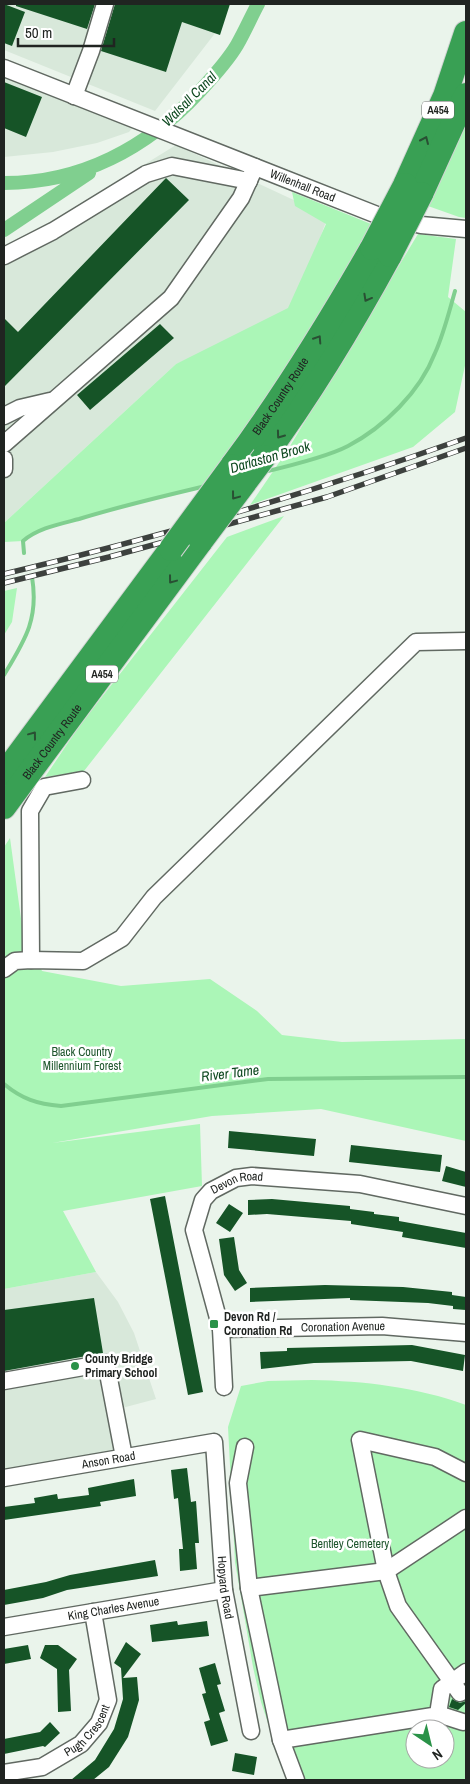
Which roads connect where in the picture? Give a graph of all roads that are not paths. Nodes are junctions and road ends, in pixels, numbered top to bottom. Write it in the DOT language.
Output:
graph roads {
  1 [pos="105,4"];
  2 [pos="466,33"];
  3 [pos="4,68"];
  4 [pos="466,95"];
  5 [pos="74,96"];
  6 [pos="252,174"];
  7 [pos="413,189"];
  8 [pos="466,229"];
  9 [pos="381,251"];
  10 [pos="4,256"];
  11 [pos="52,400"];
  12 [pos="4,416"];
  13 [pos="4,444"];
  14 [pos="4,459"];
  15 [pos="4,469"];
  16 [pos="466,641"];
  17 [pos="44,753"];
  18 [pos="4,774"];
  19 [pos="82,780"];
  20 [pos="4,807"];
  21 [pos="4,819"];
  22 [pos="31,960"];
  23 [pos="4,969"];
  24 [pos="466,1206"];
  25 [pos="221,1329"];
  26 [pos="466,1333"];
  27 [pos="4,1381"];
  28 [pos="224,1388"];
  29 [pos="214,1442"];
  30 [pos="245,1447"];
  31 [pos="124,1457"];
  32 [pos="466,1473"];
  33 [pos="4,1478"];
  34 [pos="466,1518"];
  35 [pos="386,1571"];
  36 [pos="250,1588"];
  37 [pos="224,1590"];
  38 [pos="93,1612"];
  39 [pos="4,1627"];
  40 [pos="466,1672"];
  41 [pos="456,1687"];
  42 [pos="438,1714"];
  43 [pos="465,1721"];
  44 [pos="251,1731"];
  45 [pos="281,1740"];
  46 [pos="4,1773"];
  47 [pos="296,1780"];
  1 -- 5 [label="street"];
  7 -- 2 [label="highway, Black Country Route / A454, one-way"];
  3 -- 5 [label="street"];
  4 -- 7 [label="highway, Black Country Route / A454"];
  5 -- 6 [label="street, Willenhall Road"];
  6 -- 8 [label="street, Willenhall Road"];
  6 -- 10 [label="street"];
  6 -- 11 [label="street"];
  7 -- 9 [label="highway, Black Country Route / A454, bridge"];
  9 -- 17 [label="highway, Black Country Route / A454, one-way, bridge"];
  18 -- 9 [label="highway, Black Country Route / A454, one-way, bridge"];
  11 -- 12 [label="street"];
  11 -- 13 [label="street"];
  14 -- 15 [label="street"];
  16 -- 22 [label="street"];
  17 -- 20 [label="highway, Black Country Route / A454"];
  17 -- 21 [label="highway"];
  19 -- 22 [label="street"];
  22 -- 23 [label="street"];
  24 -- 25 [label="street, Devon Road"];
  25 -- 26 [label="street, Coronation Avenue"];
  25 -- 28 [label="street, Devon Road"];
  27 -- 31 [label="street"];
  29 -- 31 [label="street, Anson Road"];
  29 -- 37 [label="street, Hopyard Road"];
  30 -- 36 [label="street"];
  31 -- 33 [label="street, Anson Road"];
  32 -- 35 [label="street"];
  34 -- 35 [label="street"];
  35 -- 36 [label="street"];
  35 -- 41 [label="street"];
  36 -- 45 [label="street"];
  37 -- 38 [label="street, King Charles Avenue"];
  37 -- 44 [label="street, Hopyard Road"];
  38 -- 39 [label="street, King Charles Avenue"];
  38 -- 46 [label="street, Pugh Crescent"];
  40 -- 41 [label="street"];
  41 -- 42 [label="street"];
  42 -- 43 [label="street"];
  42 -- 45 [label="street"];
  45 -- 47 [label="street"];
}
